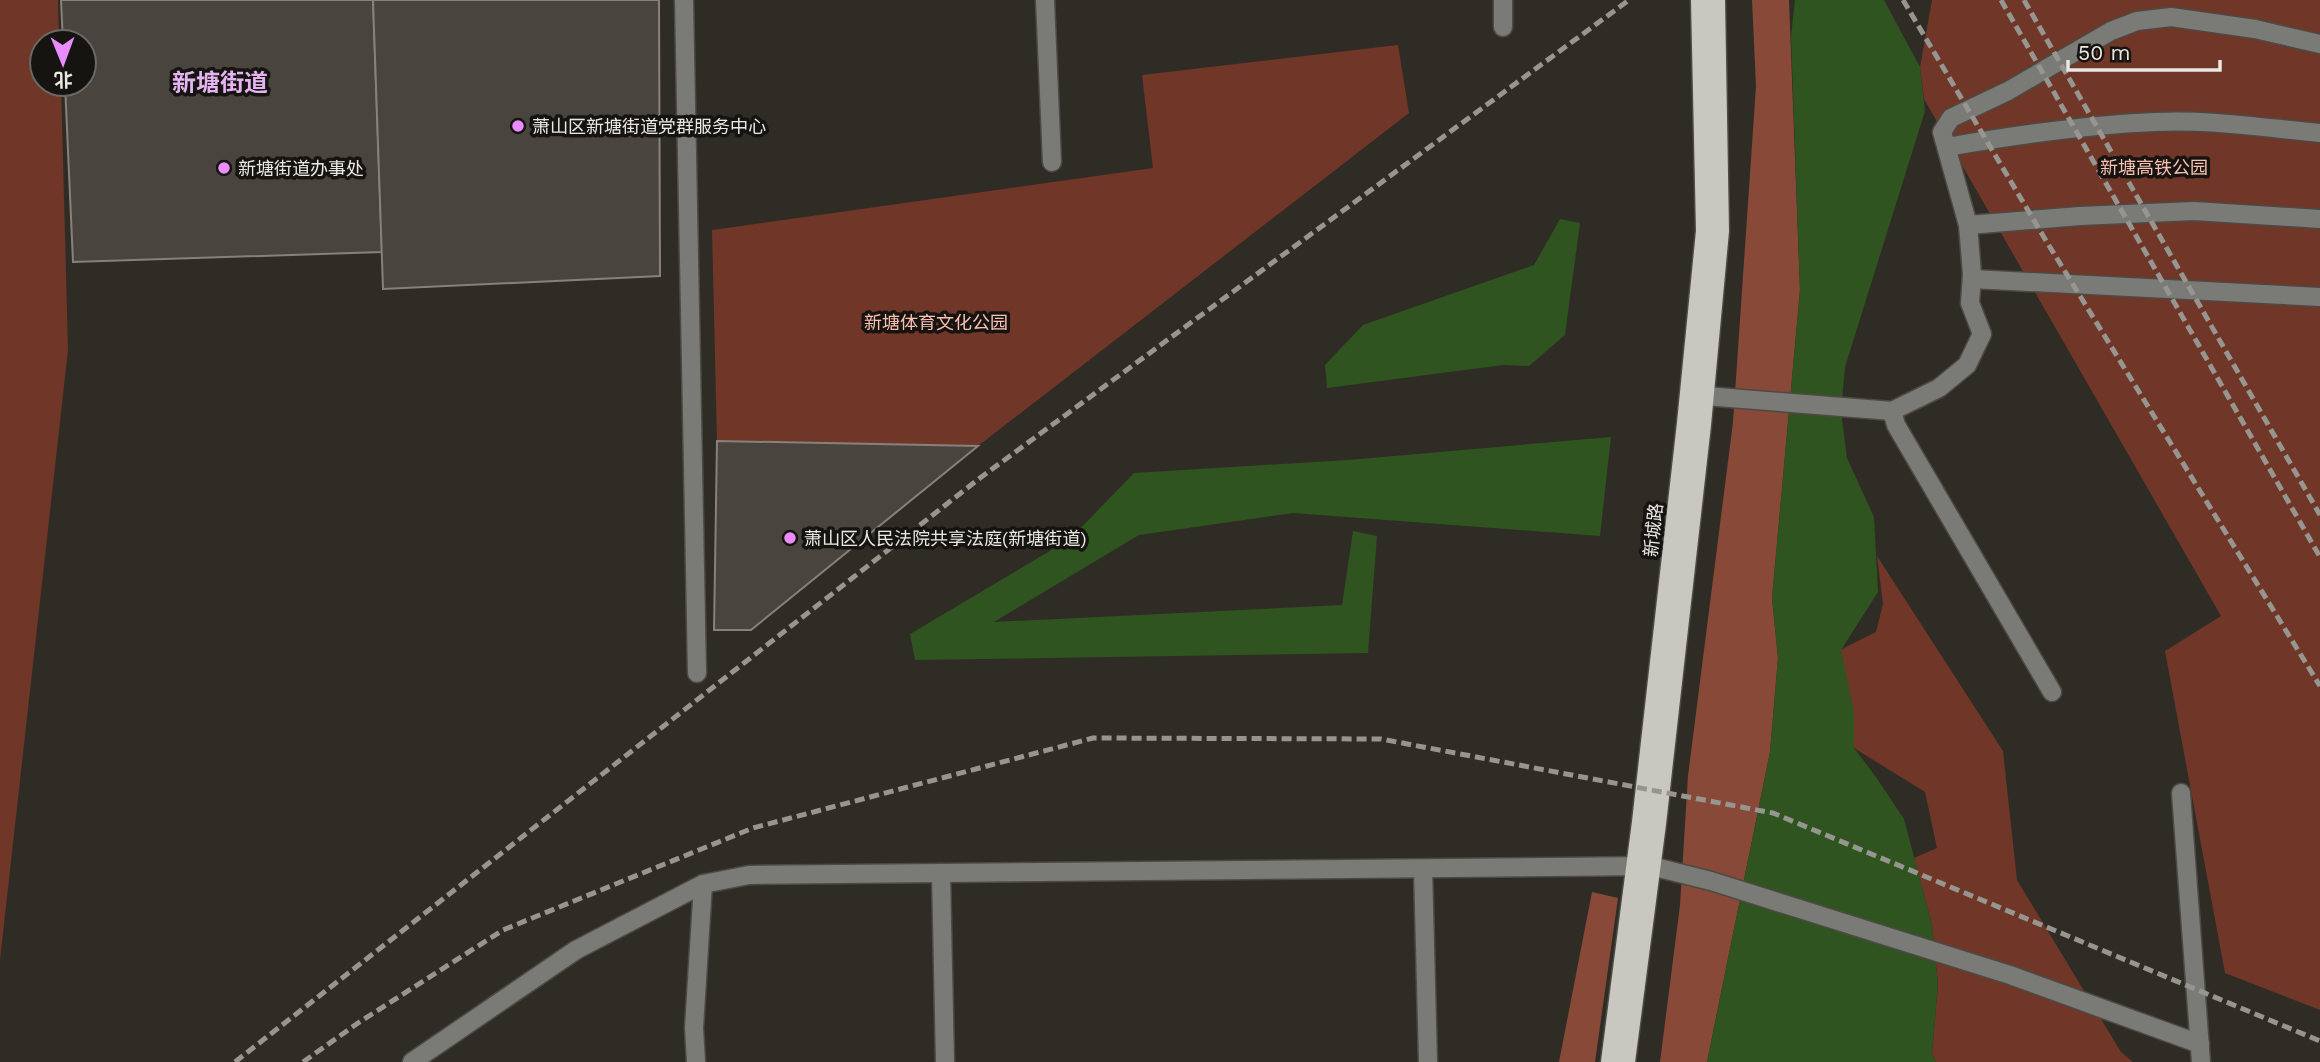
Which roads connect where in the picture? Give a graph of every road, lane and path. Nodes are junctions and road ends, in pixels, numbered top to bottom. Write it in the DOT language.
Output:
graph roads {
  1 [pos="684,0"];
  2 [pos="1045,0"];
  3 [pos="1503,0"];
  4 [pos="1700,0"];
  5 [pos="1716,0"];
  6 [pos="1503,27"];
  7 [pos="2320,44"];
  8 [pos="2320,133"];
  9 [pos="1947,147"];
  10 [pos="1052,162"];
  11 [pos="2320,219"];
  12 [pos="1968,225"];
  13 [pos="1972,279"];
  14 [pos="2320,297"];
  15 [pos="1705,396"];
  16 [pos="1892,411"];
  17 [pos="697,673"];
  18 [pos="2052,692"];
  19 [pos="2181,793"];
  20 [pos="1643,867"];
  21 [pos="1423,869"];
  22 [pos="942,873"];
  23 [pos="703,884"];
  24 [pos="2200,1053"];
  25 [pos="412,1062"];
  26 [pos="696,1062"];
  27 [pos="945,1062"];
  28 [pos="1428,1062"];
  29 [pos="1610,1062"];
  30 [pos="1626,1062"];
  1 -- 17 [label="street"];
  2 -- 10 [label="street"];
  3 -- 6 [label="street"];
  4 -- 20 [label="main road, 新城路"];
  5 -- 15 [label="main road, 新城路"];
  7 -- 9 [label="street"];
  8 -- 9 [label="street"];
  9 -- 12 [label="street"];
  11 -- 12 [label="street"];
  12 -- 13 [label="street"];
  13 -- 14 [label="street"];
  13 -- 16 [label="street"];
  15 -- 16 [label="street"];
  15 -- 20 [label="main road, 新城路"];
  16 -- 18 [label="street"];
  19 -- 24 [label="street"];
  20 -- 21 [label="street"];
  20 -- 24 [label="street"];
  20 -- 29 [label="main road, 新城路"];
  20 -- 30 [label="main road, 新城路"];
  21 -- 22 [label="street"];
  21 -- 28 [label="street"];
  22 -- 23 [label="street"];
  22 -- 27 [label="street"];
  23 -- 25 [label="street"];
  23 -- 26 [label="street"];
}
